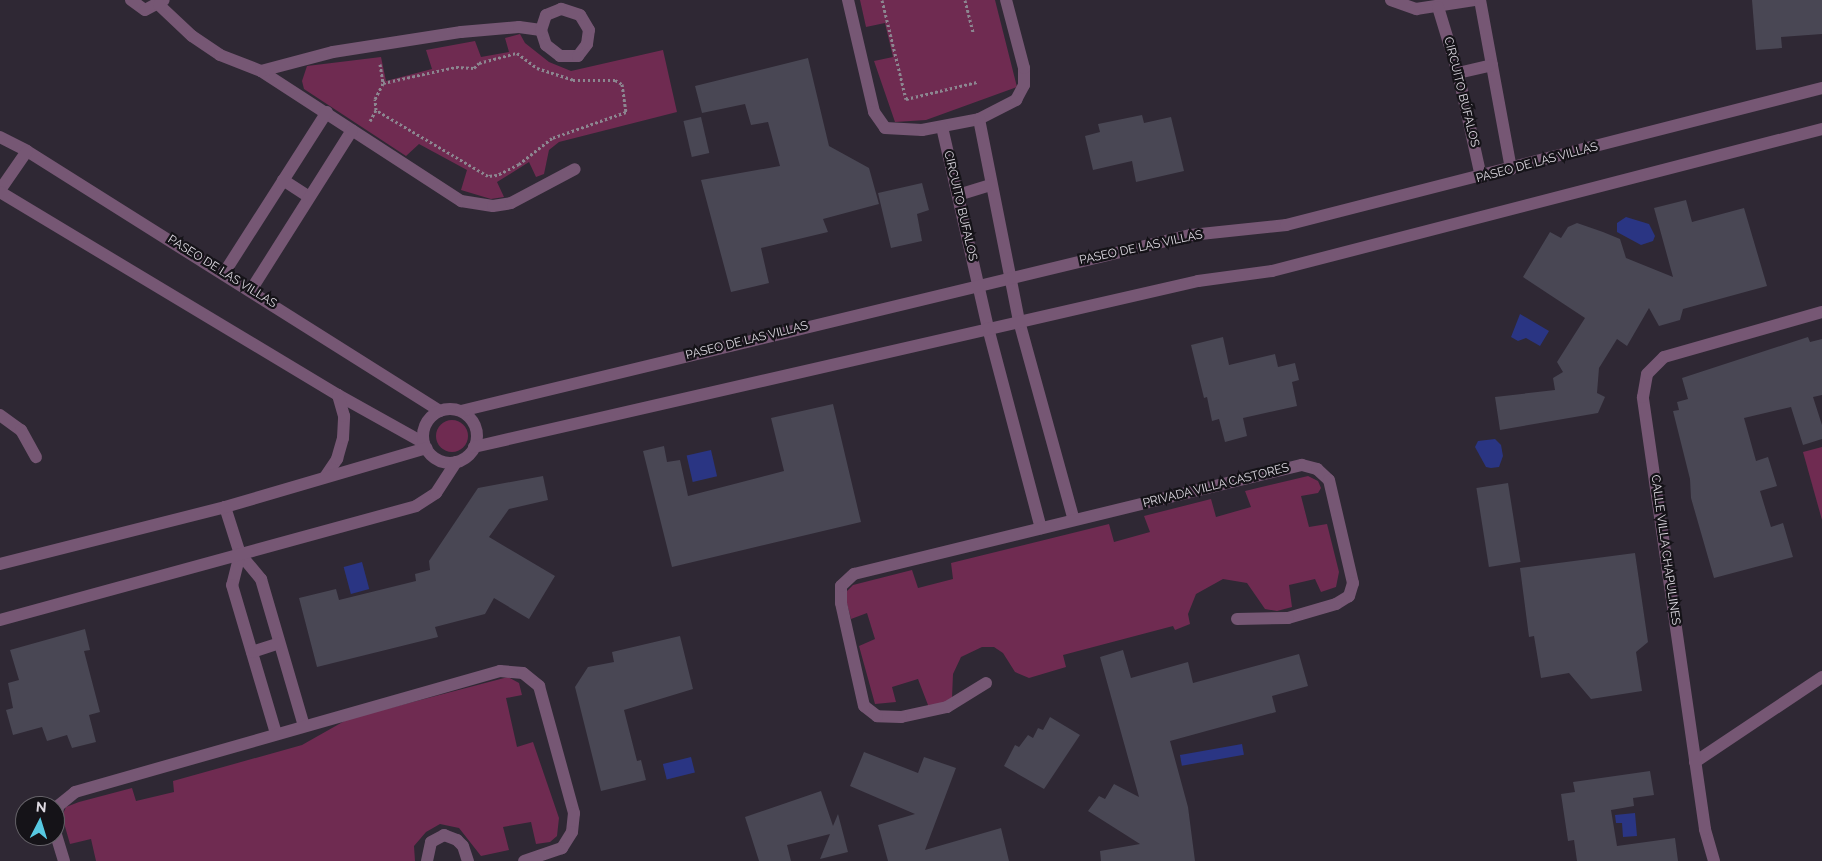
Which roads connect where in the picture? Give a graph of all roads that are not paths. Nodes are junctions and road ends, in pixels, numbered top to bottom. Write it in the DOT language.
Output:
graph roads {
  1 [pos="131,0"];
  2 [pos="848,0"];
  3 [pos="1006,0"];
  4 [pos="1391,0"];
  5 [pos="1474,0"];
  6 [pos="1480,0"];
  7 [pos="162,3"];
  8 [pos="1438,7"];
  9 [pos="541,30"];
  10 [pos="1492,65"];
  11 [pos="262,71"];
  12 [pos="1458,73"];
  13 [pos="1822,88"];
  14 [pos="328,112"];
  15 [pos="979,119"];
  16 [pos="942,127"];
  17 [pos="1822,129"];
  18 [pos="352,130"];
  19 [pos="0,137"];
  20 [pos="27,151"];
  21 [pos="575,169"];
  22 [pos="1511,169"];
  23 [pos="1481,178"];
  24 [pos="283,180"];
  25 [pos="991,185"];
  26 [pos="0,191"];
  27 [pos="958,195"];
  28 [pos="310,197"];
  29 [pos="224,273"];
  30 [pos="1008,278"];
  31 [pos="979,285"];
  32 [pos="251,290"];
  33 [pos="1822,312"];
  34 [pos="1018,321"];
  35 [pos="988,328"];
  36 [pos="338,395"];
  37 [pos="440,411"];
  38 [pos="461,411"];
  39 [pos="0,415"];
  40 [pos="425,445"];
  41 [pos="474,447"];
  42 [pos="36,457"];
  43 [pos="456,462"];
  44 [pos="325,477"];
  45 [pos="225,507"];
  46 [pos="1074,520"];
  47 [pos="1041,528"];
  48 [pos="240,554"];
  49 [pos="0,564"];
  50 [pos="1237,619"];
  51 [pos="0,620"];
  52 [pos="279,643"];
  53 [pos="252,652"];
  54 [pos="1822,677"];
  55 [pos="986,683"];
  56 [pos="304,726"];
  57 [pos="276,734"];
  58 [pos="1695,762"];
  59 [pos="64,861"];
  60 [pos="428,861"];
  61 [pos="468,861"];
  62 [pos="524,861"];
  63 [pos="1714,861"];
  1 -- 7 [label="street"];
  2 -- 16 [label="street"];
  3 -- 15 [label="street"];
  4 -- 8 [label="street"];
  5 -- 8 [label="street"];
  6 -- 10 [label="street"];
  7 -- 11 [label="street"];
  8 -- 12 [label="street, CIRCUITO BÚFALOS"];
  9 -- 11 [label="street"];
  10 -- 12 [label="street"];
  10 -- 22 [label="street"];
  11 -- 14 [label="street"];
  12 -- 23 [label="street, CIRCUITO BÚFALOS"];
  13 -- 22 [label="street, PASEO DE LAS VILLAS"];
  14 -- 18 [label="street"];
  14 -- 24 [label="street"];
  15 -- 16 [label="street"];
  15 -- 25 [label="street"];
  16 -- 27 [label="street, CIRCUITO BUFALOS"];
  17 -- 34 [label="street"];
  18 -- 21 [label="street"];
  18 -- 28 [label="street"];
  19 -- 20 [label="street, PASEO DE LAS VILLAS"];
  20 -- 26 [label="street"];
  20 -- 29 [label="street, PASEO DE LAS VILLAS"];
  22 -- 23 [label="street, PASEO DE LAS VILLAS"];
  23 -- 30 [label="street, PASEO DE LAS VILLAS"];
  24 -- 28 [label="street"];
  24 -- 29 [label="street"];
  25 -- 27 [label="street"];
  25 -- 30 [label="street"];
  26 -- 36 [label="street"];
  27 -- 31 [label="street, CIRCUITO BUFALOS"];
  28 -- 32 [label="street"];
  29 -- 32 [label="street, PASEO DE LAS VILLAS"];
  30 -- 31 [label="street, PASEO DE LAS VILLAS"];
  30 -- 34 [label="street"];
  31 -- 35 [label="street"];
  31 -- 38 [label="street, PASEO DE LAS VILLAS"];
  32 -- 37 [label="street, PASEO DE LAS VILLAS"];
  33 -- 58 [label="street, CALLE VILLA CHAPULINES"];
  34 -- 35 [label="street"];
  34 -- 46 [label="street"];
  35 -- 41 [label="street"];
  35 -- 47 [label="street"];
  36 -- 40 [label="street"];
  36 -- 44 [label="street"];
  37 -- 38 [label="street"];
  37 -- 40 [label="street"];
  38 -- 41 [label="street"];
  39 -- 42 [label="street"];
  40 -- 43 [label="street"];
  40 -- 44 [label="street"];
  41 -- 43 [label="street"];
  43 -- 48 [label="street"];
  44 -- 45 [label="street"];
  45 -- 48 [label="street"];
  45 -- 49 [label="street"];
  46 -- 47 [label="street, PRIVADA VILLA CASTORES"];
  46 -- 50 [label="street, PRIVADA VILLA CASTORES"];
  47 -- 55 [label="street, PRIVADA VILLA CASTORES"];
  48 -- 51 [label="street"];
  48 -- 52 [label="street"];
  48 -- 53 [label="street"];
  52 -- 53 [label="street"];
  52 -- 56 [label="street"];
  53 -- 57 [label="street"];
  54 -- 58 [label="street"];
  56 -- 57 [label="street"];
  56 -- 62 [label="street"];
  57 -- 59 [label="street"];
  58 -- 63 [label="street, CALLE VILLA CHAPULINES"];
  60 -- 61 [label="street"];
}
